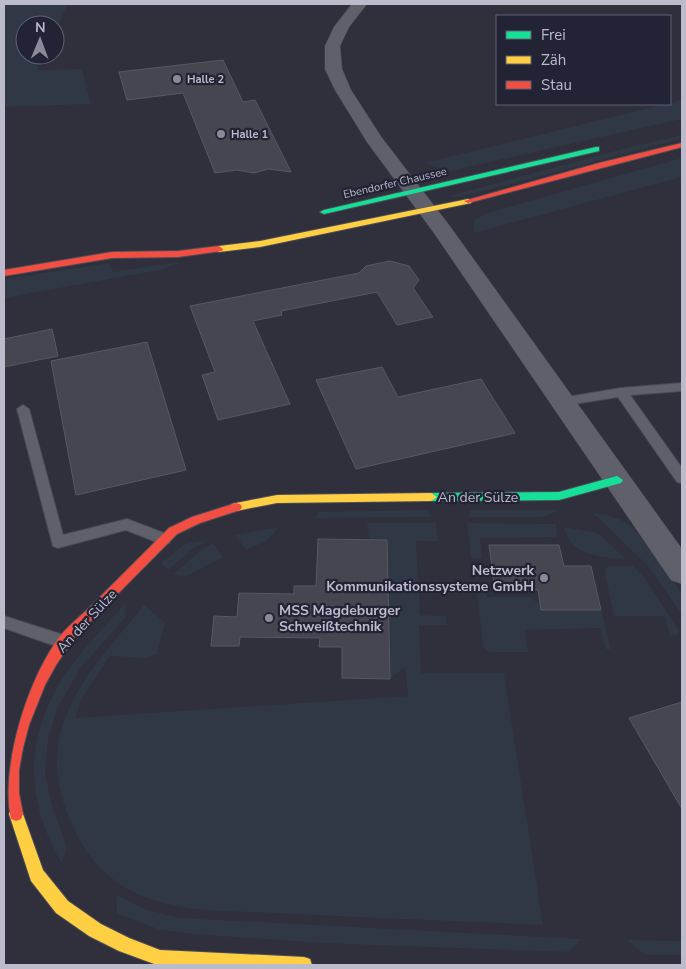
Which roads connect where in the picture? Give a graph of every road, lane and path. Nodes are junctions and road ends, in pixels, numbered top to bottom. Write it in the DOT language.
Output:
graph roads {
  1 [pos="360,4"];
  2 [pos="682,145"];
  3 [pos="605,147"];
  4 [pos="413,192"];
  5 [pos="428,211"];
  6 [pos="317,214"];
  7 [pos="173,242"];
  8 [pos="112,256"];
  9 [pos="4,273"];
  10 [pos="682,387"];
  11 [pos="621,392"];
  12 [pos="561,402"];
  13 [pos="23,409"];
  14 [pos="682,478"];
  15 [pos="617,480"];
  16 [pos="164,539"];
  17 [pos="682,572"];
  18 [pos="4,622"];
  19 [pos="64,642"];
  20 [pos="10,747"];
  21 [pos="304,965"];
  1 -- 4 [label="street"];
  2 -- 5 [label="main road"];
  3 -- 4 [label="main road, Ebendorfer Chaussee"];
  4 -- 5 [label="street"];
  4 -- 6 [label="main road, Ebendorfer Chaussee"];
  5 -- 8 [label="main road"];
  5 -- 12 [label="street"];
  7 -- 8 [label="main road"];
  8 -- 9 [label="main road"];
  10 -- 11 [label="lane"];
  11 -- 12 [label="lane"];
  11 -- 14 [label="lane"];
  12 -- 15 [label="street"];
  13 -- 16 [label="lane"];
  15 -- 16 [label="main road, An der Sülze"];
  15 -- 17 [label="street"];
  16 -- 19 [label="main road, An der Sülze"];
  18 -- 19 [label="lane"];
  19 -- 20 [label="main road, An der Sülze"];
  20 -- 21 [label="main road, An der Sülze"];
}
